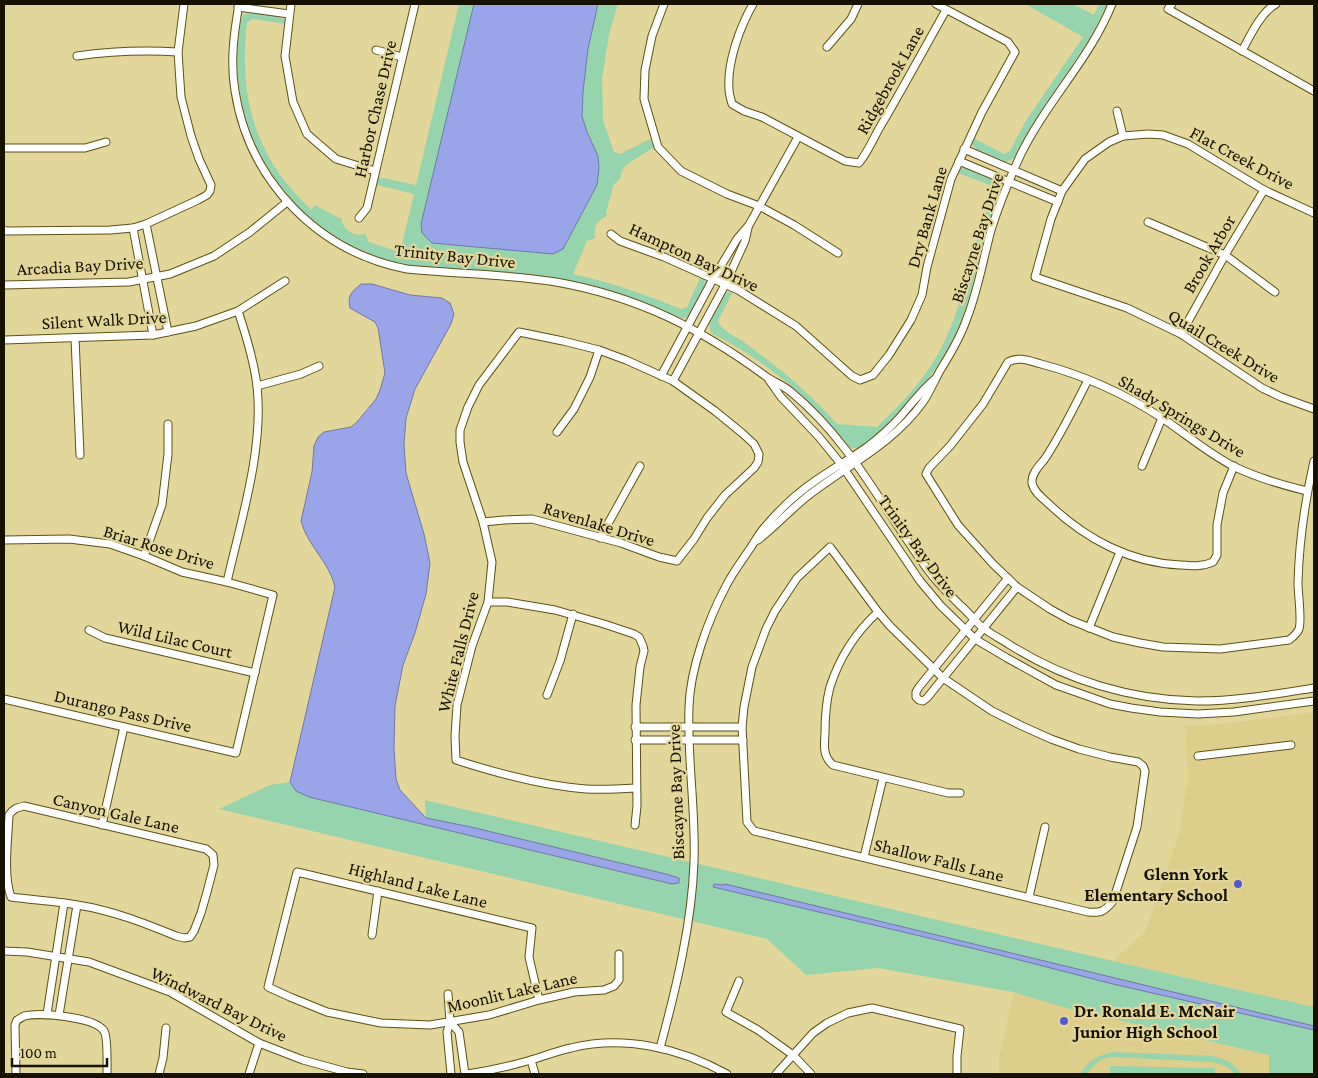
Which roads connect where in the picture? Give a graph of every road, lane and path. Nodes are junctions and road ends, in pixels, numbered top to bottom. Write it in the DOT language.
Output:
graph roads {
  1 [pos="184,4"];
  2 [pos="291,4"];
  3 [pos="415,4"];
  4 [pos="664,4"];
  5 [pos="753,4"];
  6 [pos="858,4"];
  7 [pos="936,4"];
  8 [pos="1112,4"];
  9 [pos="1276,4"];
  10 [pos="238,5"];
  11 [pos="1170,7"];
  12 [pos="946,10"];
  13 [pos="289,14"];
  14 [pos="827,47"];
  15 [pos="376,50"];
  16 [pos="1242,51"];
  17 [pos="178,52"];
  18 [pos="77,56"];
  19 [pos="402,57"];
  20 [pos="1314,91"];
  21 [pos="1117,112"];
  22 [pos="1123,136"];
  23 [pos="798,137"];
  24 [pos="106,142"];
  25 [pos="4,148"];
  26 [pos="964,149"];
  27 [pos="959,160"];
  28 [pos="1014,170"];
  29 [pos="375,171"];
  30 [pos="1009,181"];
  31 [pos="1264,190"];
  32 [pos="1062,191"];
  33 [pos="287,202"];
  34 [pos="1058,202"];
  35 [pos="759,206"];
  36 [pos="1314,213"];
  37 [pos="359,218"];
  38 [pos="1148,222"];
  39 [pos="146,224"];
  40 [pos="749,225"];
  41 [pos="133,228"];
  42 [pos="4,230"];
  43 [pos="611,234"];
  44 [pos="838,253"];
  45 [pos="1225,255"];
  46 [pos="157,276"];
  47 [pos="143,279"];
  48 [pos="713,279"];
  49 [pos="285,281"];
  50 [pos="4,285"];
  51 [pos="725,285"];
  52 [pos="1276,292"];
  53 [pos="238,311"];
  54 [pos="689,326"];
  55 [pos="168,332"];
  56 [pos="700,332"];
  57 [pos="153,334"];
  58 [pos="1181,334"];
  59 [pos="75,338"];
  60 [pos="4,340"];
  61 [pos="599,350"];
  62 [pos="319,366"];
  63 [pos="661,376"];
  64 [pos="767,378"];
  65 [pos="860,380"];
  66 [pos="1088,380"];
  67 [pos="673,382"];
  68 [pos="257,386"];
  69 [pos="1314,409"];
  70 [pos="1162,418"];
  71 [pos="168,424"];
  72 [pos="556,432"];
  73 [pos="80,455"];
  74 [pos="853,460"];
  75 [pos="1314,461"];
  76 [pos="640,466"];
  77 [pos="1142,466"];
  78 [pos="1234,466"];
  79 [pos="843,467"];
  80 [pos="1307,491"];
  81 [pos="483,522"];
  82 [pos="600,538"];
  83 [pos="4,540"];
  84 [pos="1120,552"];
  85 [pos="144,556"];
  86 [pos="1008,578"];
  87 [pos="227,582"];
  88 [pos="1017,587"];
  89 [pos="488,602"];
  90 [pos="878,612"];
  91 [pos="573,614"];
  92 [pos="975,619"];
  93 [pos="984,628"];
  94 [pos="1089,628"];
  95 [pos="90,630"];
  96 [pos="966,630"];
  97 [pos="975,639"];
  98 [pos="934,669"];
  99 [pos="255,673"];
  100 [pos="943,678"];
  101 [pos="1314,688"];
  102 [pos="548,695"];
  103 [pos="4,698"];
  104 [pos="1314,701"];
  105 [pos="124,727"];
  106 [pos="635,727"];
  107 [pos="688,727"];
  108 [pos="742,727"];
  109 [pos="635,740"];
  110 [pos="689,740"];
  111 [pos="743,740"];
  112 [pos="1291,745"];
  113 [pos="1198,756"];
  114 [pos="883,778"];
  115 [pos="636,788"];
  116 [pos="960,793"];
  117 [pos="102,825"];
  118 [pos="635,825"];
  119 [pos="1045,827"];
  120 [pos="864,857"];
  121 [pos="378,891"];
  122 [pos="1029,897"];
  123 [pos="64,903"];
  124 [pos="77,905"];
  125 [pos="372,935"];
  126 [pos="4,952"];
  127 [pos="620,954"];
  128 [pos="56,957"];
  129 [pos="68,959"];
  130 [pos="739,981"];
  131 [pos="268,986"];
  132 [pos="448,994"];
  133 [pos="539,1000"];
  134 [pos="47,1014"];
  135 [pos="59,1016"];
  136 [pos="450,1022"];
  137 [pos="166,1028"];
  138 [pos="259,1044"];
  139 [pos="660,1048"];
  140 [pos="793,1055"];
  141 [pos="531,1060"];
  142 [pos="16,1074"];
  143 [pos="107,1074"];
  144 [pos="159,1074"];
  145 [pos="249,1074"];
  146 [pos="363,1074"];
  147 [pos="451,1074"];
  148 [pos="466,1074"];
  149 [pos="535,1074"];
  150 [pos="727,1074"];
  151 [pos="776,1074"];
  152 [pos="811,1074"];
  153 [pos="957,1074"];
  1 -- 17 [label="street"];
  2 -- 13 [label="street"];
  3 -- 19 [label="street, Harbor Chase Drive"];
  4 -- 35 [label="street"];
  5 -- 23 [label="street"];
  6 -- 14 [label="street"];
  7 -- 12 [label="street"];
  8 -- 28 [label="street, Biscayne Bay Drive"];
  9 -- 16 [label="street"];
  10 -- 13 [label="street"];
  10 -- 33 [label="street, Trinity Bay Drive"];
  11 -- 16 [label="street"];
  12 -- 23 [label="street, Ridgebrook Lane"];
  12 -- 26 [label="street, Dry Bank Lane"];
  13 -- 29 [label="street"];
  15 -- 19 [label="street"];
  16 -- 20 [label="street"];
  17 -- 18 [label="street"];
  17 -- 39 [label="street"];
  19 -- 29 [label="street, Harbor Chase Drive"];
  21 -- 22 [label="street"];
  22 -- 31 [label="street, Flat Creek Drive"];
  22 -- 32 [label="street"];
  23 -- 35 [label="street"];
  24 -- 25 [label="street"];
  26 -- 27 [label="street, Dry Bank Lane"];
  26 -- 28 [label="street"];
  27 -- 30 [label="street"];
  27 -- 65 [label="street, Dry Bank Lane"];
  28 -- 30 [label="street, Biscayne Bay Drive"];
  28 -- 32 [label="street"];
  29 -- 37 [label="street, Harbor Chase Drive"];
  30 -- 34 [label="street"];
  30 -- 74 [label="street, Biscayne Bay Drive"];
  31 -- 36 [label="street, Flat Creek Drive"];
  31 -- 45 [label="street, Brook Arbor"];
  32 -- 34 [label="street"];
  33 -- 46 [label="street, Arcadia Bay Drive"];
  33 -- 54 [label="street, Trinity Bay Drive"];
  34 -- 58 [label="street, Quail Creek Drive"];
  35 -- 40 [label="street"];
  35 -- 44 [label="street"];
  38 -- 45 [label="street"];
  39 -- 41 [label="street"];
  39 -- 46 [label="street"];
  40 -- 48 [label="street"];
  40 -- 51 [label="street"];
  41 -- 42 [label="street"];
  41 -- 47 [label="street"];
  43 -- 48 [label="street, Hampton Bay Drive"];
  45 -- 52 [label="street"];
  45 -- 58 [label="street, Brook Arbor"];
  46 -- 47 [label="street, Arcadia Bay Drive"];
  46 -- 55 [label="street"];
  47 -- 50 [label="street, Arcadia Bay Drive"];
  47 -- 57 [label="street"];
  48 -- 51 [label="street, Hampton Bay Drive"];
  48 -- 54 [label="street"];
  49 -- 53 [label="street, Silent Walk Drive"];
  51 -- 56 [label="street"];
  51 -- 65 [label="street, Hampton Bay Drive"];
  53 -- 55 [label="street, Silent Walk Drive"];
  53 -- 68 [label="street"];
  54 -- 56 [label="street, Trinity Bay Drive"];
  54 -- 63 [label="street"];
  55 -- 57 [label="street, Silent Walk Drive"];
  56 -- 64 [label="street, Trinity Bay Drive"];
  56 -- 67 [label="street"];
  57 -- 59 [label="street, Silent Walk Drive"];
  58 -- 69 [label="street, Quail Creek Drive"];
  59 -- 60 [label="street, Silent Walk Drive"];
  59 -- 73 [label="street"];
  61 -- 63 [label="street"];
  61 -- 72 [label="street"];
  61 -- 81 [label="street, White Falls Drive"];
  62 -- 68 [label="street"];
  63 -- 67 [label="street"];
  64 -- 74 [label="street, Trinity Bay Drive"];
  64 -- 79 [label="street, Trinity Bay Drive"];
  66 -- 70 [label="street, Shady Springs Drive"];
  66 -- 84 [label="street"];
  66 -- 86 [label="street, Shady Springs Drive"];
  67 -- 82 [label="street, Ravenlake Drive"];
  68 -- 87 [label="street"];
  70 -- 77 [label="street"];
  70 -- 78 [label="street, Shady Springs Drive"];
  71 -- 85 [label="street"];
  74 -- 79 [label="street, Biscayne Bay Drive"];
  74 -- 92 [label="street, Trinity Bay Drive"];
  75 -- 80 [label="street"];
  76 -- 82 [label="street"];
  78 -- 80 [label="street, Shady Springs Drive"];
  78 -- 84 [label="street"];
  79 -- 96 [label="street, Trinity Bay Drive"];
  79 -- 107 [label="street, Biscayne Bay Drive"];
  80 -- 94 [label="street"];
  81 -- 82 [label="street, Ravenlake Drive"];
  81 -- 89 [label="street, White Falls Drive"];
  83 -- 85 [label="street, Briar Rose Drive"];
  84 -- 94 [label="street"];
  85 -- 87 [label="street, Briar Rose Drive"];
  86 -- 88 [label="street"];
  86 -- 92 [label="street"];
  87 -- 99 [label="street, Briar Rose Drive"];
  88 -- 93 [label="street"];
  88 -- 94 [label="street"];
  89 -- 91 [label="street"];
  89 -- 115 [label="street, White Falls Drive"];
  90 -- 98 [label="street"];
  90 -- 108 [label="street"];
  90 -- 114 [label="street"];
  91 -- 102 [label="street"];
  91 -- 106 [label="street"];
  92 -- 93 [label="street, Trinity Bay Drive"];
  92 -- 96 [label="street"];
  93 -- 97 [label="street"];
  93 -- 101 [label="street, Trinity Bay Drive"];
  95 -- 99 [label="street, Wild Lilac Court"];
  96 -- 97 [label="street, Trinity Bay Drive"];
  96 -- 98 [label="street"];
  97 -- 100 [label="street"];
  97 -- 104 [label="street, Trinity Bay Drive"];
  98 -- 100 [label="street"];
  98 -- 100 [label="street"];
  99 -- 105 [label="street, Durango Pass Drive"];
  100 -- 122 [label="street, Shallow Falls Lane"];
  103 -- 105 [label="street, Durango Pass Drive"];
  105 -- 117 [label="street"];
  106 -- 107 [label="street"];
  106 -- 109 [label="street"];
  107 -- 108 [label="street"];
  107 -- 110 [label="street, Biscayne Bay Drive"];
  108 -- 111 [label="street"];
  109 -- 110 [label="street"];
  109 -- 115 [label="street"];
  110 -- 111 [label="street"];
  110 -- 139 [label="street, Biscayne Bay Drive"];
  111 -- 120 [label="street, Shallow Falls Lane"];
  112 -- 113 [label="street"];
  114 -- 116 [label="street"];
  114 -- 120 [label="street"];
  115 -- 118 [label="street"];
  117 -- 123 [label="street, Canyon Gale Lane"];
  117 -- 124 [label="street, Canyon Gale Lane"];
  119 -- 122 [label="street"];
  120 -- 122 [label="street, Shallow Falls Lane"];
  121 -- 125 [label="street"];
  121 -- 131 [label="street, Highland Lake Lane"];
  121 -- 133 [label="street, Highland Lake Lane"];
  123 -- 124 [label="street"];
  123 -- 128 [label="street"];
  124 -- 129 [label="street"];
  126 -- 128 [label="street, Windward Bay Drive"];
  127 -- 133 [label="street, Moonlit Lake Lane"];
  128 -- 129 [label="street, Windward Bay Drive"];
  128 -- 134 [label="street"];
  129 -- 135 [label="street"];
  129 -- 138 [label="street, Windward Bay Drive"];
  130 -- 140 [label="street"];
  131 -- 136 [label="street, Moonlit Lake Lane"];
  132 -- 136 [label="street"];
  133 -- 136 [label="street, Moonlit Lake Lane"];
  134 -- 135 [label="street"];
  134 -- 142 [label="street"];
  135 -- 143 [label="street"];
  136 -- 147 [label="street"];
  136 -- 148 [label="street"];
  137 -- 144 [label="street"];
  138 -- 145 [label="street"];
  138 -- 146 [label="street, Windward Bay Drive"];
  139 -- 141 [label="street"];
  139 -- 150 [label="street"];
  140 -- 151 [label="street"];
  140 -- 152 [label="street"];
  140 -- 153 [label="street"];
  141 -- 148 [label="street"];
  141 -- 149 [label="street"];
}
